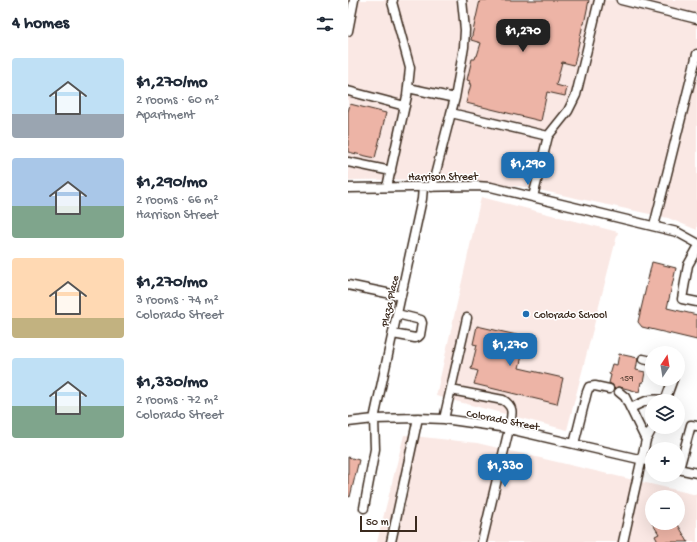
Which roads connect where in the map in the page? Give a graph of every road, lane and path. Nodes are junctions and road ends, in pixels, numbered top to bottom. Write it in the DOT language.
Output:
graph roads {
  1 [pos="354,0"];
  2 [pos="393,0"];
  3 [pos="462,0"];
  4 [pos="599,0"];
  5 [pos="621,0"];
  6 [pos="697,19"];
  7 [pos="348,31"];
  8 [pos="697,54"];
  9 [pos="408,88"];
  10 [pos="348,91"];
  11 [pos="455,98"];
  12 [pos="405,106"];
  13 [pos="451,113"];
  14 [pos="548,136"];
  15 [pos="348,162"];
  16 [pos="391,170"];
  17 [pos="423,187"];
  18 [pos="432,187"];
  19 [pos="348,188"];
  20 [pos="387,188"];
  21 [pos="533,198"];
  22 [pos="654,226"];
  23 [pos="697,243"];
  24 [pos="697,250"];
  25 [pos="348,285"];
  26 [pos="401,296"];
  27 [pos="697,302"];
  28 [pos="397,314"];
  29 [pos="467,318"];
  30 [pos="393,334"];
  31 [pos="609,389"];
  32 [pos="451,390"];
  33 [pos="619,392"];
  34 [pos="645,401"];
  35 [pos="631,408"];
  36 [pos="418,418"];
  37 [pos="374,419"];
  38 [pos="444,420"];
  39 [pos="348,422"];
  40 [pos="697,426"];
  41 [pos="509,429"];
  42 [pos="650,434"];
  43 [pos="646,440"];
  44 [pos="574,444"];
  45 [pos="685,445"];
  46 [pos="642,460"];
  47 [pos="645,461"];
  48 [pos="685,470"];
  49 [pos="697,473"];
  50 [pos="364,508"];
  51 [pos="391,542"];
  52 [pos="482,542"];
  53 [pos="623,542"];
  1 -- 7 [label="street"];
  2 -- 9 [label="street"];
  3 -- 11 [label="street"];
  4 -- 14 [label="street"];
  5 -- 6 [label="street"];
  8 -- 22 [label="street"];
  9 -- 11 [label="street"];
  9 -- 12 [label="street"];
  10 -- 12 [label="street"];
  11 -- 13 [label="street"];
  12 -- 16 [label="street"];
  13 -- 14 [label="street"];
  13 -- 18 [label="street"];
  14 -- 21 [label="street"];
  15 -- 16 [label="street"];
  16 -- 20 [label="street"];
  17 -- 18 [label="street, Harrison Street"];
  17 -- 20 [label="street, Harrison Street"];
  17 -- 26 [label="street, Plaza Place"];
  18 -- 21 [label="street, Harrison Street"];
  19 -- 20 [label="street, Harrison Street"];
  21 -- 22 [label="street, Harrison Street"];
  22 -- 23 [label="street, Harrison Street"];
  24 -- 27 [label="street"];
  25 -- 26 [label="street"];
  26 -- 28 [label="street, Plaza Place"];
  28 -- 30 [label="street, Plaza Place"];
  28 -- 30 [label="street"];
  29 -- 32 [label="street"];
  30 -- 37 [label="street, Plaza Place"];
  31 -- 44 [label="street"];
  32 -- 38 [label="street"];
  32 -- 41 [label="street"];
  33 -- 35 [label="street"];
  34 -- 35 [label="street"];
  35 -- 43 [label="street"];
  36 -- 37 [label="street, Colorado Street"];
  36 -- 38 [label="street, Colorado Street"];
  36 -- 51 [label="street"];
  37 -- 39 [label="street, Colorado Street"];
  37 -- 50 [label="street, Plaza Place"];
  38 -- 41 [label="street, Colorado Street"];
  40 -- 45 [label="street"];
  41 -- 44 [label="street, Colorado Street"];
  41 -- 52 [label="street"];
  42 -- 43 [label="street"];
  43 -- 46 [label="street"];
  44 -- 46 [label="street, Colorado Street"];
  46 -- 47 [label="street, Colorado Street"];
  46 -- 53 [label="street"];
  48 -- 49 [label="street"];
}
